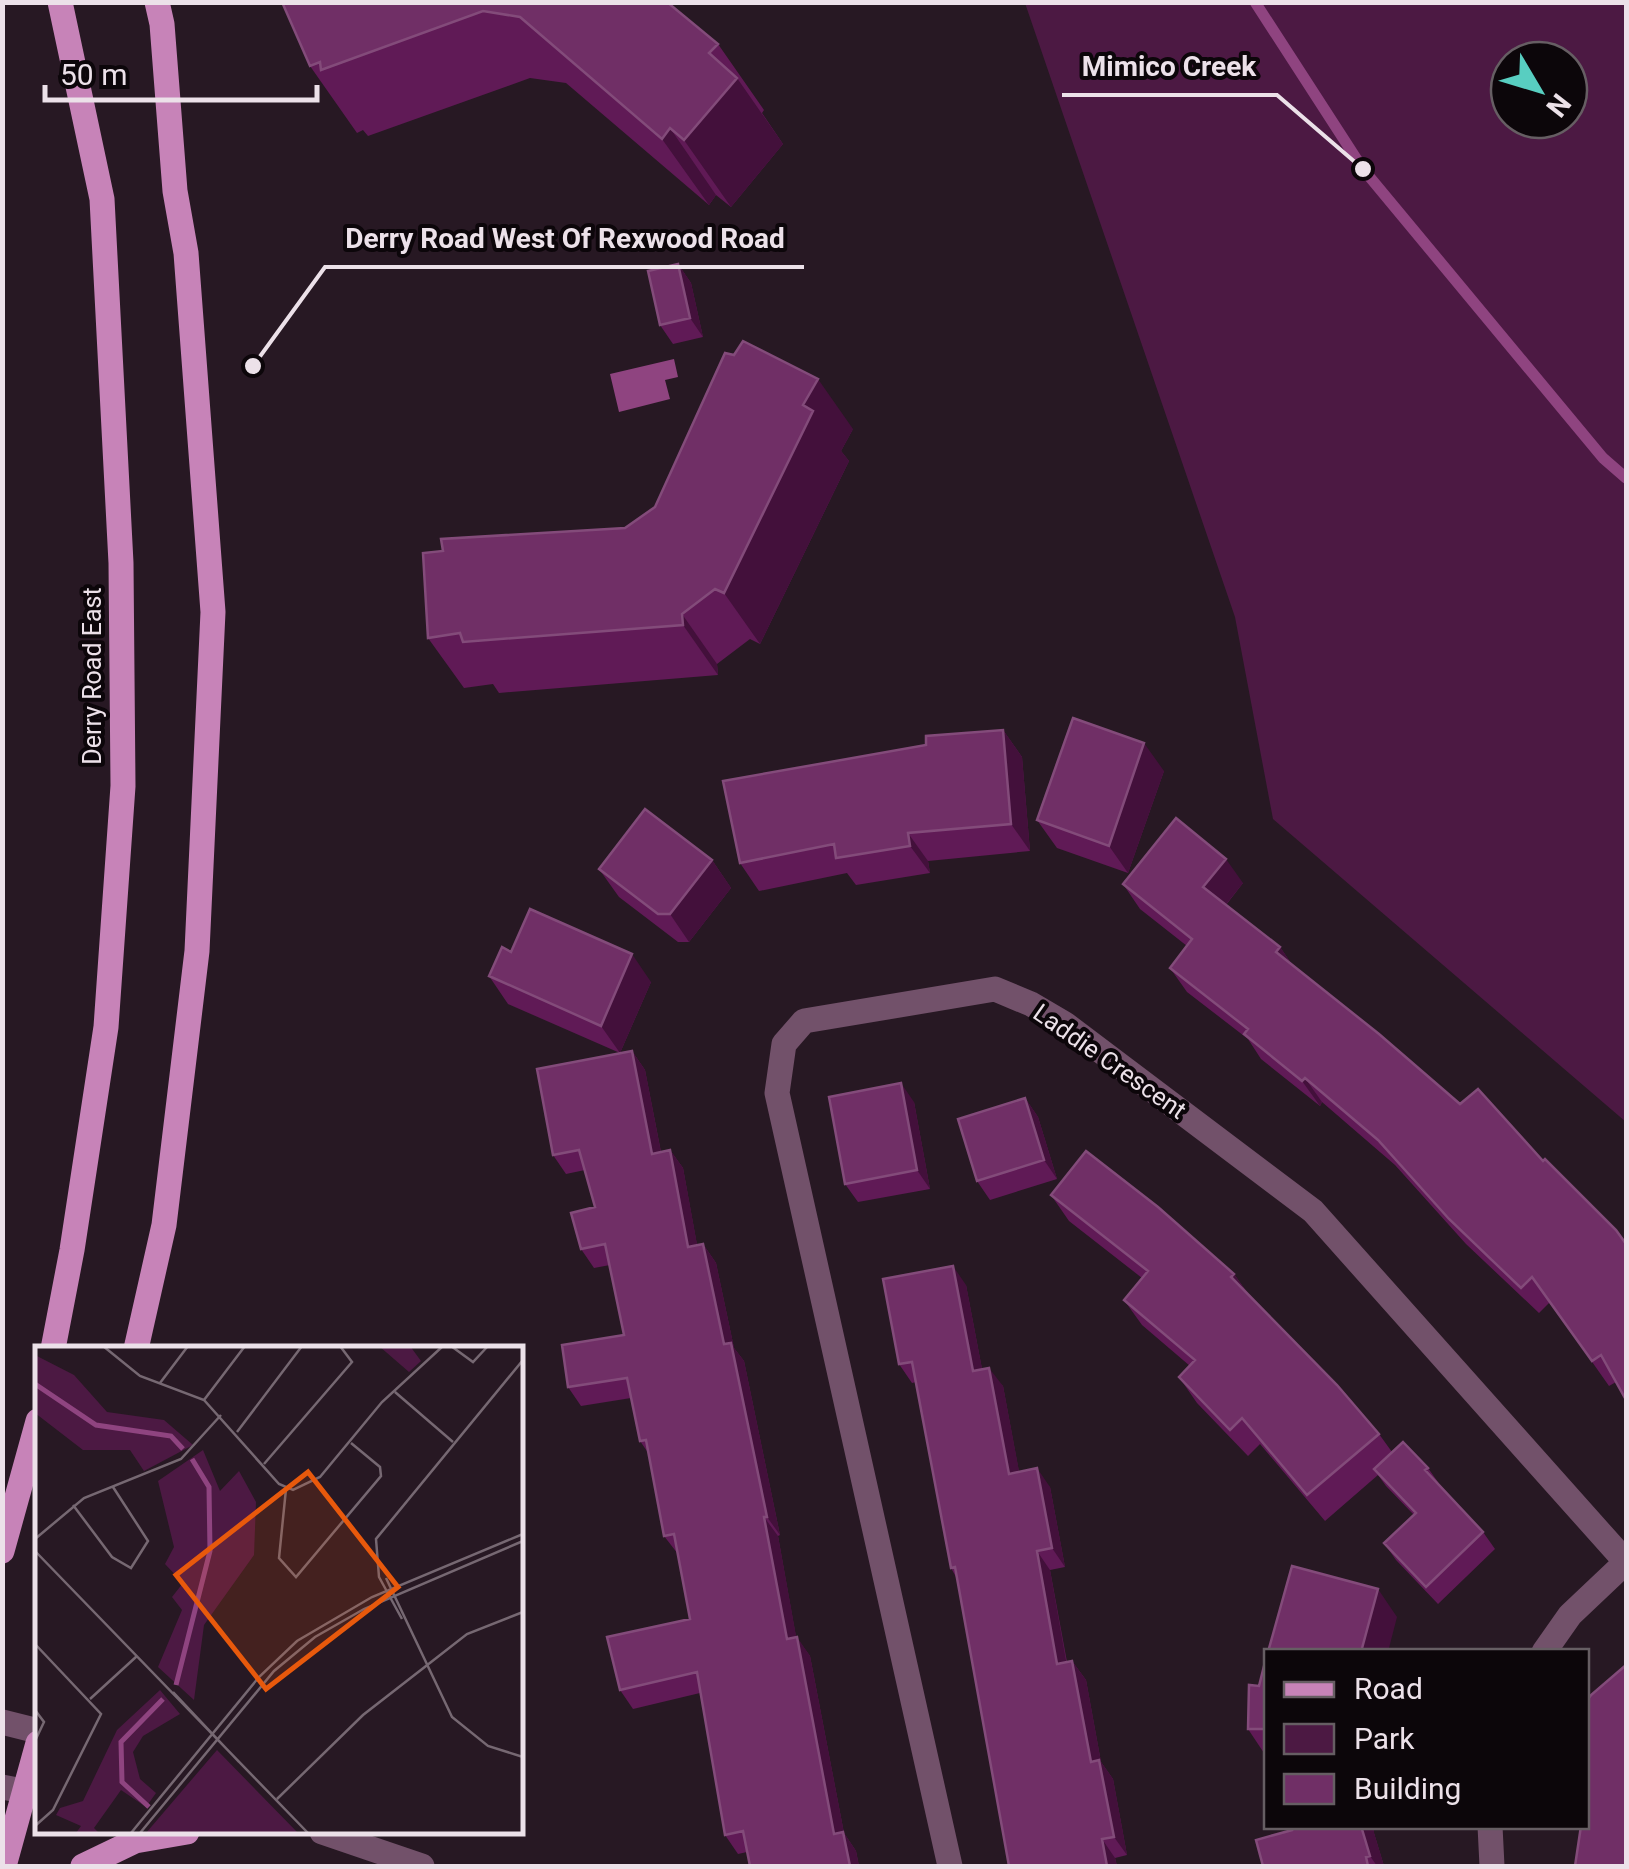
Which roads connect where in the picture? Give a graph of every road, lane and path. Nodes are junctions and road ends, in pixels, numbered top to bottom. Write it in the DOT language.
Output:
graph roads {
  1 [pos="60,2"];
  2 [pos="157,2"];
  3 [pos="54,1346"];
  4 [pos="137,1346"];
  5 [pos="35,1431"];
  6 [pos="2,1551"];
  7 [pos="1626,1562"];
  8 [pos="1546,1649"];
  9 [pos="2,1722"];
  10 [pos="35,1730"];
  11 [pos="35,1752"];
  12 [pos="22,1791"];
  13 [pos="1490,1829"];
  14 [pos="176,1834"];
  15 [pos="328,1834"];
  16 [pos="4,1866"];
  17 [pos="83,1866"];
  18 [pos="422,1866"];
  19 [pos="950,1866"];
  20 [pos="1492,1866"];
  1 -- 3 [label="main road, Derry Road East"];
  2 -- 4 [label="main road"];
  5 -- 6 [label="main road"];
  7 -- 8 [label="street"];
  7 -- 19 [label="street, Laddie Crescent"];
  9 -- 10 [label="street"];
  11 -- 12 [label="main road"];
  12 -- 16 [label="main road"];
  13 -- 20 [label="street"];
  14 -- 17 [label="main road"];
  15 -- 18 [label="street"];
}
